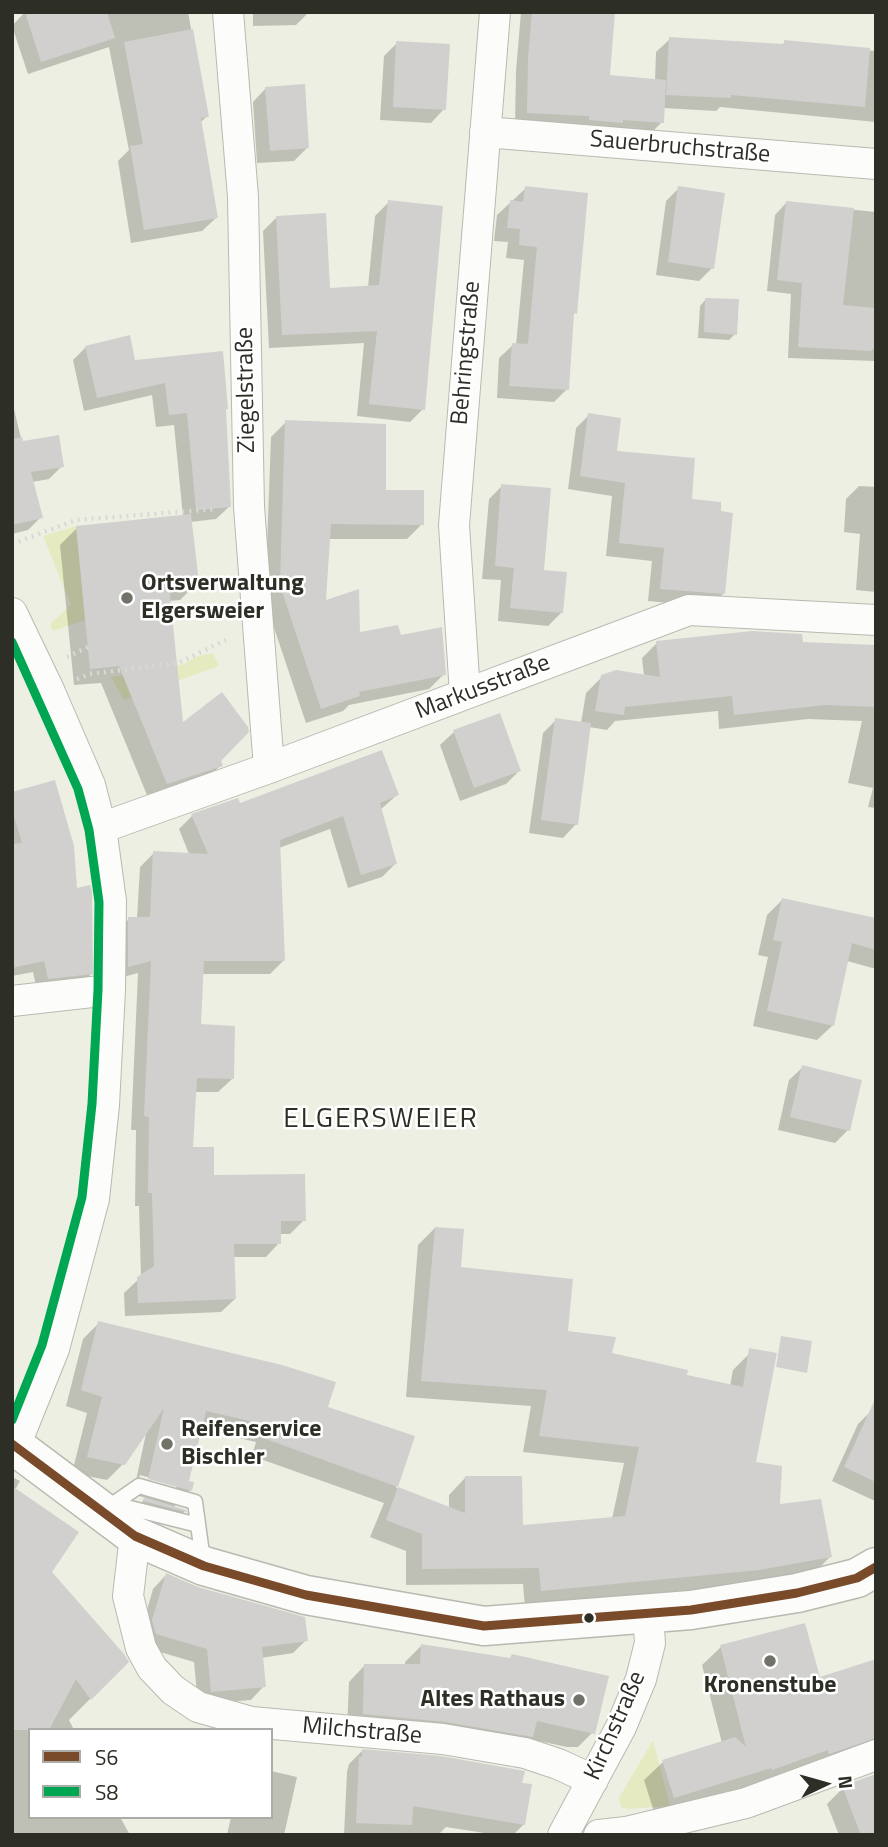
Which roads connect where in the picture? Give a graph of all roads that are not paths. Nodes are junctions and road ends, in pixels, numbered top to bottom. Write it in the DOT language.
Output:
graph roads {
  1 [pos="228,12"];
  2 [pos="495,12"];
  3 [pos="485,132"];
  4 [pos="876,164"];
  5 [pos="12,613"];
  6 [pos="876,620"];
  7 [pos="465,694"];
  8 [pos="269,768"];
  9 [pos="101,828"];
  10 [pos="110,990"];
  11 [pos="12,1001"];
  12 [pos="14,1445"];
  13 [pos="108,1507"];
  14 [pos="198,1525"];
  15 [pos="135,1535"];
  16 [pos="204,1566"];
  17 [pos="876,1567"];
  18 [pos="648,1614"];
  19 [pos="876,1755"];
  20 [pos="593,1780"];
  21 [pos="564,1834"];
  22 [pos="596,1835"];
  1 -- 8 [label="street, Ziegelstraße"];
  2 -- 3 [label="street, Behringstraße"];
  3 -- 4 [label="street, Sauerbruchstraße"];
  3 -- 7 [label="street, Behringstraße"];
  5 -- 9 [label="street"];
  6 -- 7 [label="street, Markusstraße"];
  7 -- 8 [label="street, Markusstraße"];
  8 -- 9 [label="street, Markusstraße"];
  9 -- 10 [label="street"];
  10 -- 11 [label="street"];
  10 -- 12 [label="street"];
  12 -- 13 [label="street"];
  13 -- 14 [label="lane"];
  13 -- 14 [label="lane"];
  13 -- 15 [label="street"];
  14 -- 16 [label="lane"];
  15 -- 16 [label="street"];
  15 -- 20 [label="street, Milchstraße"];
  16 -- 18 [label="street"];
  17 -- 18 [label="street"];
  18 -- 20 [label="street, Kirchstraße"];
  19 -- 22 [label="street, Kirchstraße"];
  20 -- 21 [label="street, Kirchstraße"];
  21 -- 22 [label="street, Kirchstraße"];
}
